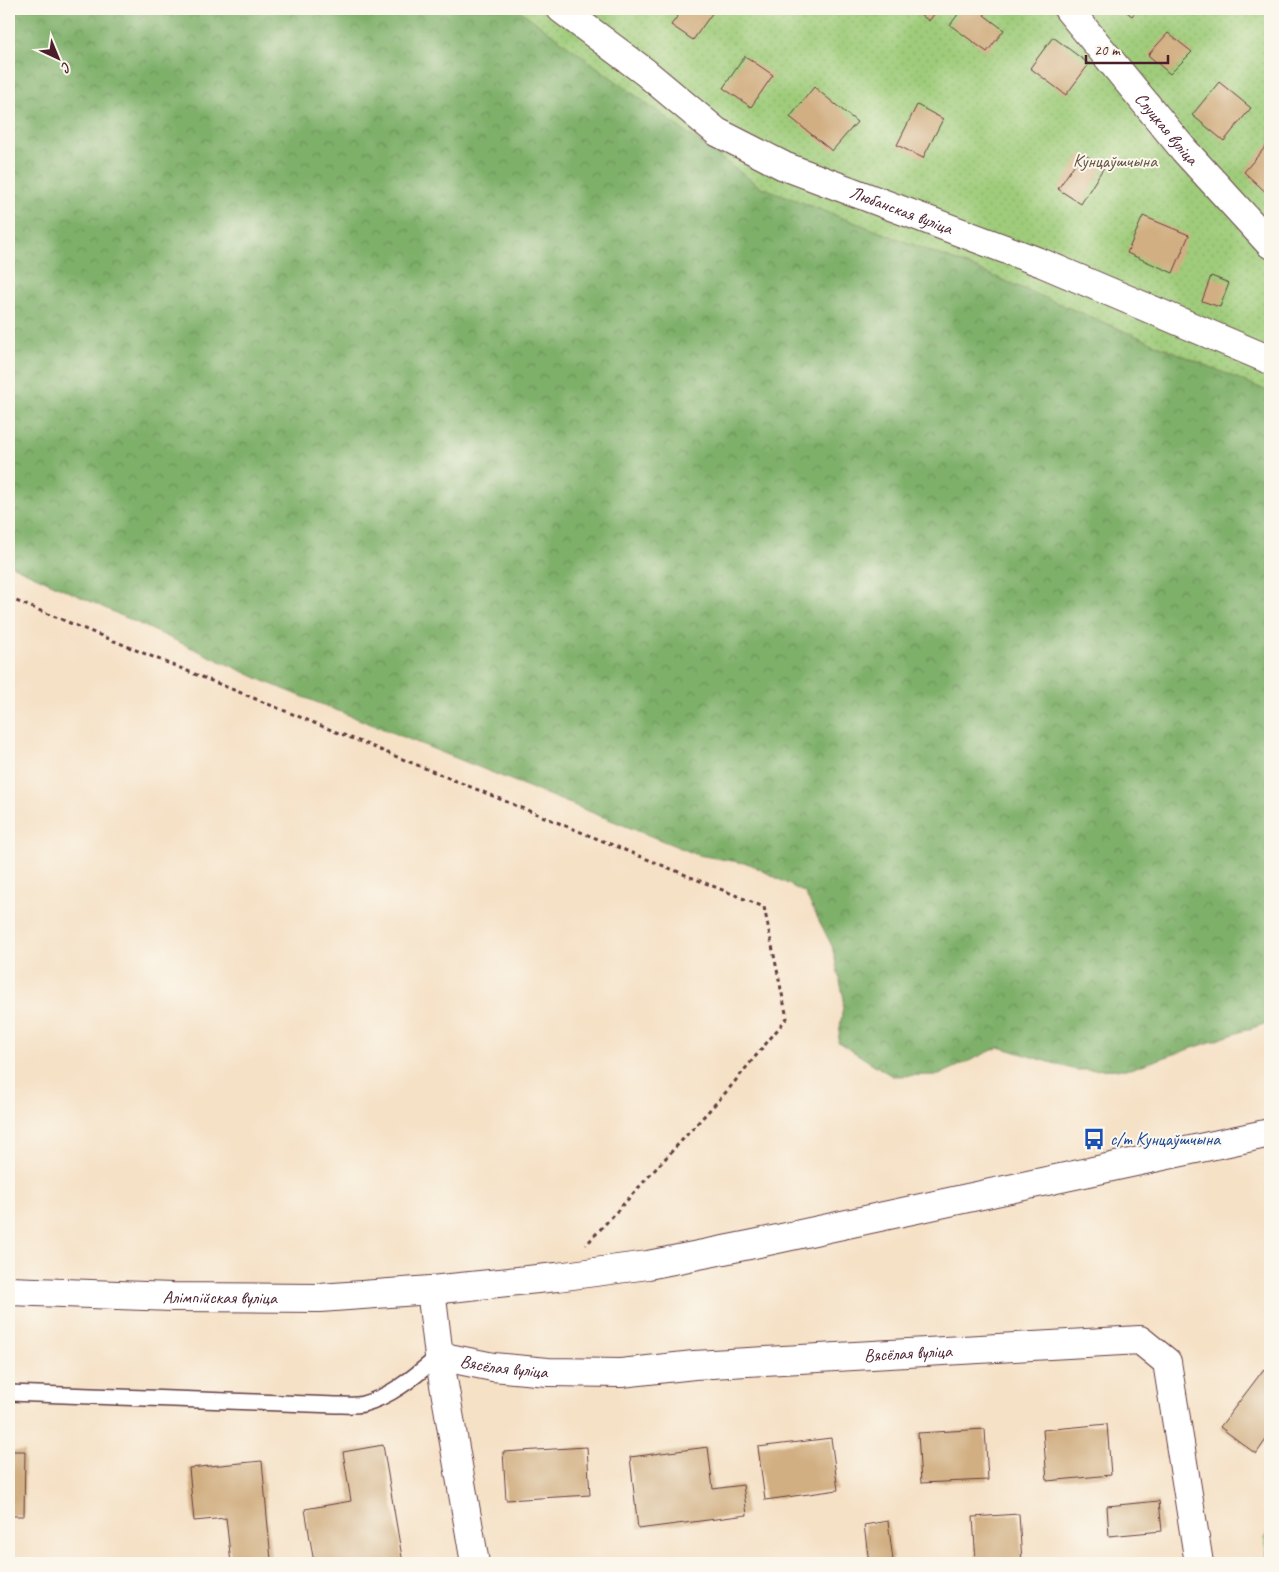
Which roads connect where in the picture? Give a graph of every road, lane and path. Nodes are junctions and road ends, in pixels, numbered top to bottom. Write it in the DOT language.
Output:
graph roads {
  1 [pos="561,9"];
  2 [pos="1068,9"];
  3 [pos="1270,244"];
  4 [pos="1270,360"];
  5 [pos="9,598"];
  6 [pos="1270,1133"];
  7 [pos="557,1277"];
  8 [pos="431,1290"];
  9 [pos="9,1291"];
  10 [pos="439,1356"];
  11 [pos="9,1393"];
  12 [pos="475,1563"];
  13 [pos="1200,1563"];
  1 -- 4 [label="street, Любанская вуліца"];
  2 -- 3 [label="street, Слуцкая вуліца"];
  5 -- 7 [label="path"];
  6 -- 7 [label="street, Алімпійская вуліца"];
  7 -- 8 [label="street, Алімпійская вуліца"];
  8 -- 9 [label="street, Алімпійская вуліца"];
  8 -- 10 [label="street"];
  10 -- 11 [label="lane"];
  10 -- 12 [label="street"];
  10 -- 13 [label="street, Вясёлая вуліца"];
}
